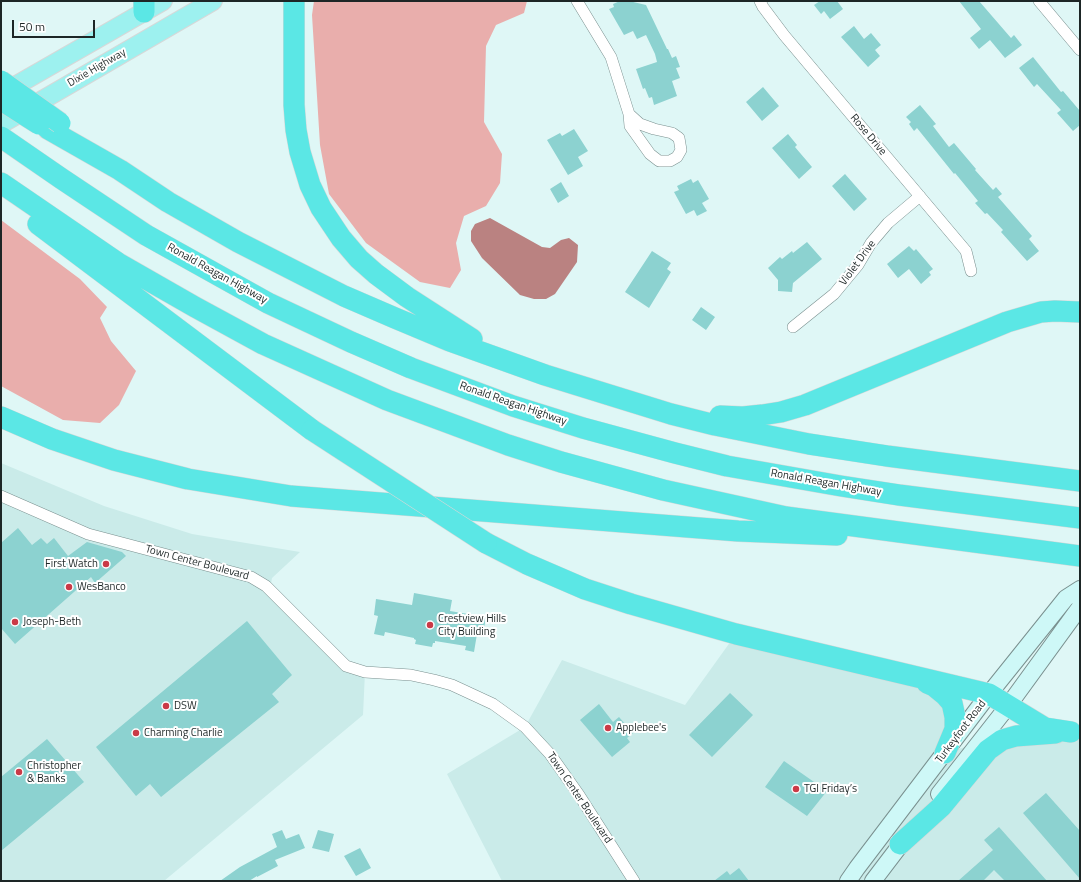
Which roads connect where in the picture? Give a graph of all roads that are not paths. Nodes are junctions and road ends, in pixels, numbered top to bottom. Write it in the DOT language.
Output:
graph roads {
  1 [pos="163,1"];
  2 [pos="213,1"];
  3 [pos="294,1"];
  4 [pos="577,1"];
  5 [pos="760,1"];
  6 [pos="1039,1"];
  7 [pos="144,7"];
  8 [pos="1080,50"];
  9 [pos="1,81"];
  10 [pos="1,94"];
  11 [pos="1,100"];
  12 [pos="629,114"];
  13 [pos="1,124"];
  14 [pos="54,126"];
  15 [pos="9,142"];
  16 [pos="1,183"];
  17 [pos="1,193"];
  18 [pos="920,196"];
  19 [pos="971,270"];
  20 [pos="1080,312"];
  21 [pos="793,327"];
  22 [pos="506,361"];
  23 [pos="671,414"];
  24 [pos="1,418"];
  25 [pos="1080,481"];
  26 [pos="1,496"];
  27 [pos="1080,518"];
  28 [pos="972,541"];
  29 [pos="1080,556"];
  30 [pos="1080,589"];
  31 [pos="1080,607"];
  32 [pos="910,676"];
  33 [pos="989,694"];
  34 [pos="1008,706"];
  35 [pos="1076,732"];
  36 [pos="946,753"];
  37 [pos="900,844"];
  38 [pos="634,881"];
  39 [pos="848,881"];
  40 [pos="873,881"];
  1 -- 7 [label="main road"];
  2 -- 13 [label="main road, Dixie Highway"];
  3 -- 22 [label="highway"];
  4 -- 12 [label="street"];
  5 -- 18 [label="street, Rose Drive"];
  6 -- 8 [label="street"];
  7 -- 10 [label="main road"];
  9 -- 14 [label="highway, bridge"];
  11 -- 14 [label="highway, bridge"];
  12 -- 12 [label="street"];
  14 -- 22 [label="highway"];
  15 -- 27 [label="highway, Ronald Reagan Highway"];
  16 -- 28 [label="highway"];
  17 -- 32 [label="highway, bridge"];
  18 -- 19 [label="street, Rose Drive"];
  18 -- 21 [label="street, Violet Drive"];
  20 -- 23 [label="highway"];
  22 -- 23 [label="highway"];
  23 -- 25 [label="highway"];
  24 -- 28 [label="highway"];
  26 -- 38 [label="street, Town Center Boulevard"];
  28 -- 29 [label="highway"];
  30 -- 33 [label="main road, Turkeyfoot Road"];
  31 -- 34 [label="main road, Turkeyfoot Road"];
  32 -- 33 [label="highway"];
  32 -- 36 [label="highway"];
  33 -- 34 [label="highway"];
  33 -- 36 [label="main road, Turkeyfoot Road"];
  34 -- 35 [label="highway"];
  34 -- 37 [label="main road, Turkeyfoot Road"];
  35 -- 37 [label="highway"];
  36 -- 39 [label="main road, Turkeyfoot Road"];
  37 -- 40 [label="main road, Turkeyfoot Road"];
}
